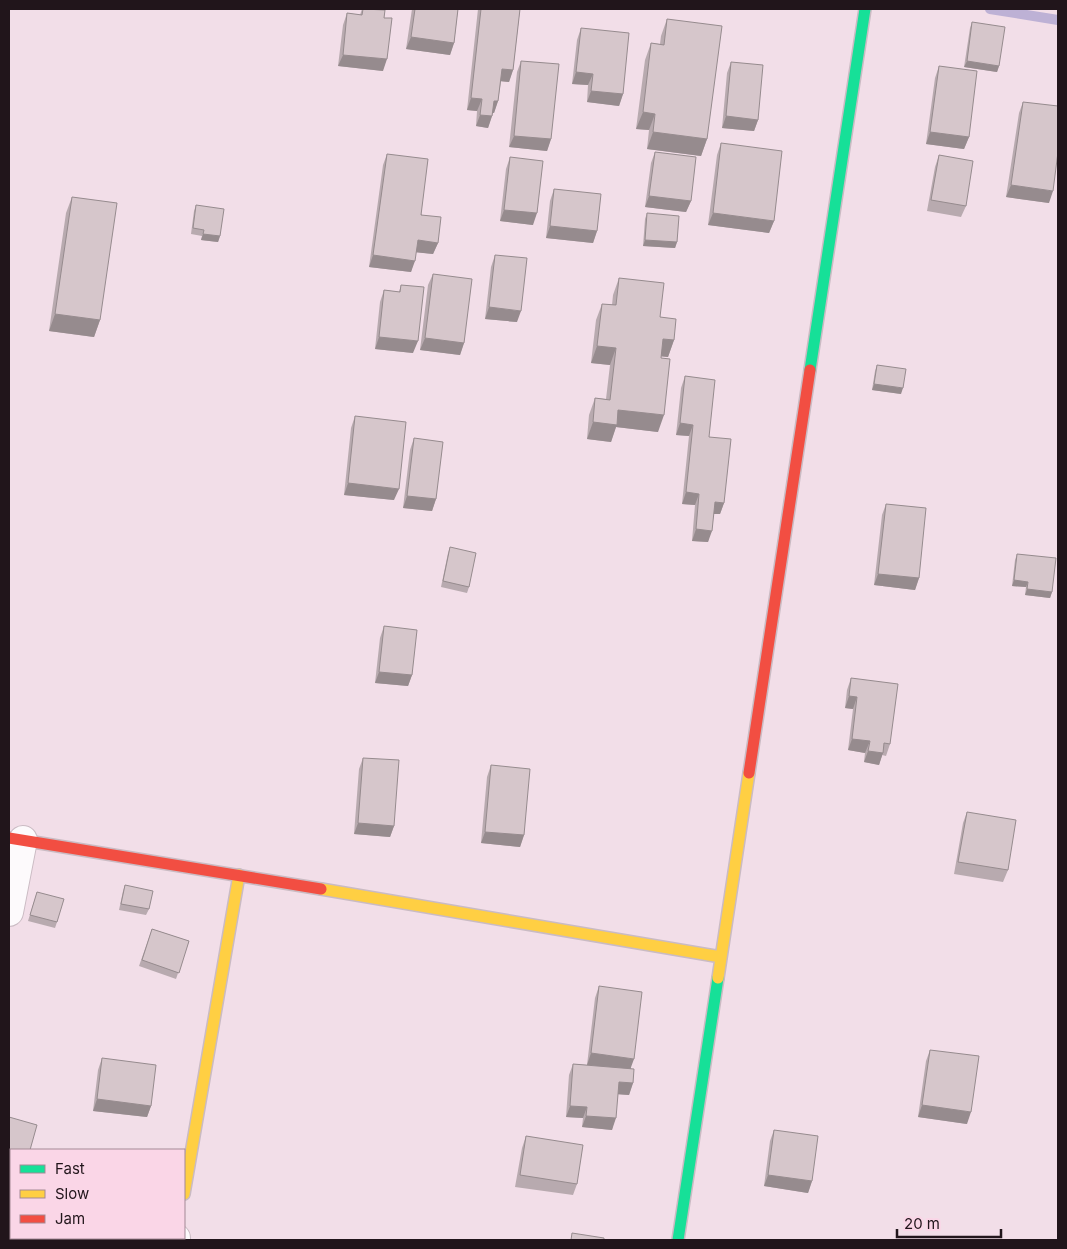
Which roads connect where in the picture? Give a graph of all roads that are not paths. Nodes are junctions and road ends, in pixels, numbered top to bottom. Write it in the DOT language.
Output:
graph roads {
  1 [pos="865,9"];
  2 [pos="16,839"];
  3 [pos="239,875"];
  4 [pos="9,912"];
  5 [pos="721,957"];
  6 [pos="185,1188"];
  7 [pos="678,1240"];
  1 -- 5 [label="street"];
  2 -- 3 [label="street"];
  2 -- 4 [label="street"];
  3 -- 5 [label="street"];
  3 -- 6 [label="street"];
  5 -- 7 [label="street"];
}
